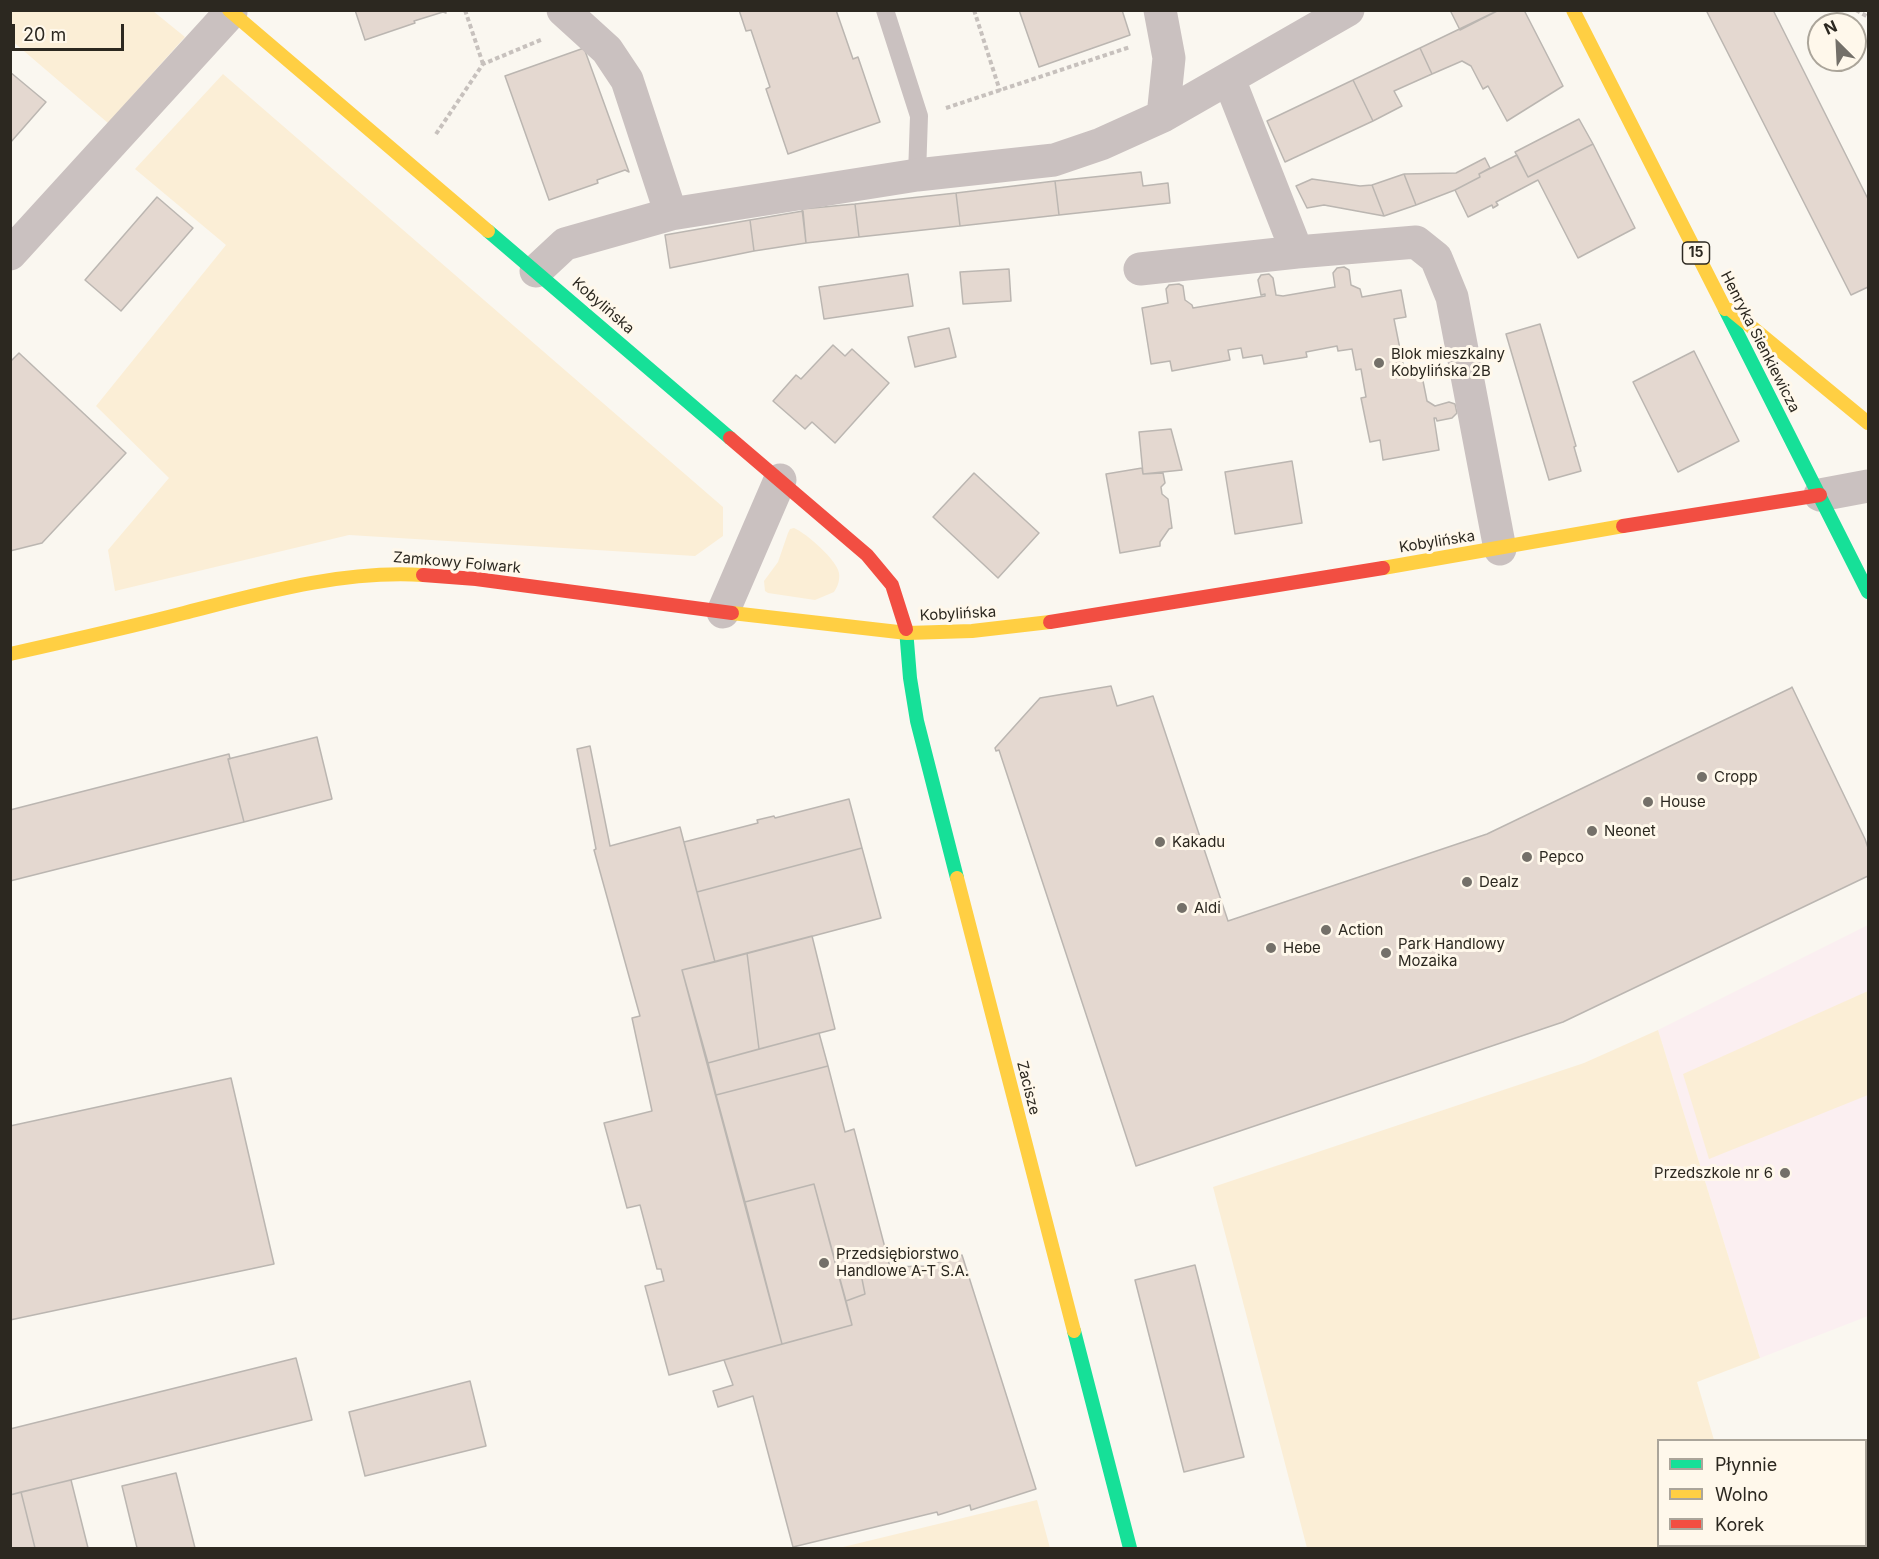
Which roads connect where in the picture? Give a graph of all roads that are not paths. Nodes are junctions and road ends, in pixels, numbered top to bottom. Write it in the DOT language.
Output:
graph roads {
  1 [pos="885,10"];
  2 [pos="1160,10"];
  3 [pos="1348,10"];
  4 [pos="1573,10"];
  5 [pos="230,11"];
  6 [pos="571,18"];
  7 [pos="1229,79"];
  8 [pos="1163,116"];
  9 [pos="917,176"];
  10 [pos="671,214"];
  11 [pos="1297,252"];
  12 [pos="10,254"];
  13 [pos="1140,269"];
  14 [pos="536,271"];
  15 [pos="1721,302"];
  16 [pos="1869,423"];
  17 [pos="780,480"];
  18 [pos="1869,486"];
  19 [pos="1820,495"];
  20 [pos="1500,549"];
  21 [pos="1869,592"];
  22 [pos="723,612"];
  23 [pos="907,633"];
  24 [pos="10,654"];
  25 [pos="1130,1548"];
  1 -- 9 [label="lane"];
  2 -- 8 [label="street"];
  3 -- 7 [label="street"];
  4 -- 15 [label="street, Henryka Sienkiewicza / 15"];
  5 -- 12 [label="street"];
  5 -- 14 [label="street, Kobylińska"];
  6 -- 10 [label="street"];
  7 -- 8 [label="street"];
  7 -- 11 [label="street"];
  8 -- 9 [label="street"];
  9 -- 10 [label="street"];
  10 -- 14 [label="street"];
  11 -- 13 [label="street"];
  11 -- 20 [label="street"];
  14 -- 17 [label="street, Kobylińska"];
  15 -- 16 [label="street"];
  15 -- 19 [label="street, Henryka Sienkiewicza / 15"];
  17 -- 22 [label="street"];
  17 -- 23 [label="street, Kobylińska"];
  18 -- 19 [label="street"];
  19 -- 20 [label="street, Kobylińska"];
  19 -- 21 [label="street, Henryka Sienkiewicza / 15"];
  20 -- 23 [label="street, Kobylińska"];
  22 -- 23 [label="street, Zamkowy Folwark"];
  22 -- 24 [label="street, Zamkowy Folwark"];
  23 -- 25 [label="street, Zacisze"];
}
